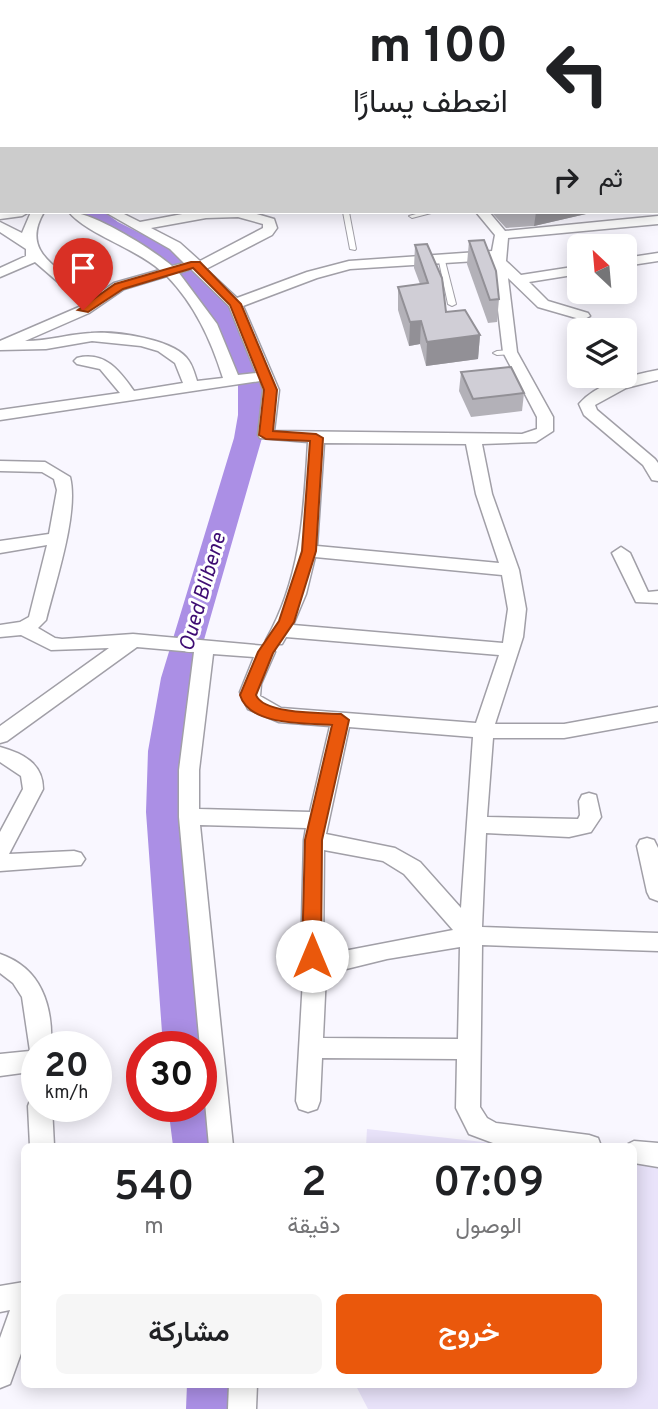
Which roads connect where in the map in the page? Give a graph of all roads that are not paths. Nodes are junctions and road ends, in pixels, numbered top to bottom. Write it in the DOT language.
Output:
graph roads {
  1 [pos="36,214"];
  2 [pos="78,214"];
  3 [pos="115,214"];
  4 [pos="202,214"];
  5 [pos="250,214"];
  6 [pos="345,214"];
  7 [pos="422,214"];
  8 [pos="484,214"];
  9 [pos="608,214"];
  10 [pos="412,216"];
  11 [pos="658,220"];
  12 [pos="622,222"];
  13 [pos="0,226"];
  14 [pos="141,226"];
  15 [pos="502,235"];
  16 [pos="31,249"];
  17 [pos="353,249"];
  18 [pos="440,257"];
  19 [pos="658,257"];
  20 [pos="498,258"];
  21 [pos="637,260"];
  22 [pos="196,265"];
  23 [pos="172,270"];
  24 [pos="567,272"];
  25 [pos="0,273"];
  26 [pos="518,280"];
  27 [pos="77,291"];
  28 [pos="235,304"];
  29 [pos="452,304"];
  30 [pos="583,316"];
  31 [pos="2,345"];
  32 [pos="82,361"];
  33 [pos="262,376"];
  34 [pos="658,376"];
  35 [pos="236,381"];
  36 [pos="192,387"];
  37 [pos="130,396"];
  38 [pos="0,415"];
  39 [pos="316,438"];
  40 [pos="473,438"];
  41 [pos="655,465"];
  42 [pos="0,466"];
  43 [pos="57,538"];
  44 [pos="0,547"];
  45 [pos="309,551"];
  46 [pos="621,553"];
  47 [pos="510,570"];
  48 [pos="658,597"];
  49 [pos="24,628"];
  50 [pos="282,630"];
  51 [pos="0,631"];
  52 [pos="133,640"];
  53 [pos="200,647"];
  54 [pos="510,650"];
  55 [pos="266,652"];
  56 [pos="658,714"];
  57 [pos="341,720"];
  58 [pos="484,728"];
  59 [pos="0,736"];
  60 [pos="0,754"];
  61 [pos="589,801"];
  62 [pos="189,817"];
  63 [pos="476,825"];
  64 [pos="316,830"];
  65 [pos="647,846"];
  66 [pos="0,852"];
  67 [pos="74,859"];
  68 [pos="0,863"];
  69 [pos="658,892"];
  70 [pos="472,936"];
  71 [pos="658,942"];
  72 [pos="315,962"];
  73 [pos="0,963"];
  74 [pos="40,1031"];
  75 [pos="311,1048"];
  76 [pos="468,1049"];
  77 [pos="21,1063"];
  78 [pos="0,1065"];
  79 [pos="308,1101"];
  80 [pos="41,1122"];
  81 [pos="42,1143"];
  82 [pos="221,1143"];
  83 [pos="565,1143"];
  84 [pos="637,1152"];
  85 [pos="658,1155"];
  86 [pos="21,1296"];
  87 [pos="0,1299"];
  88 [pos="21,1318"];
  89 [pos="0,1374"];
  90 [pos="243,1388"];
  91 [pos="242,1409"];
  1 -- 16 [label="street"];
  2 -- 23 [label="street"];
  3 -- 14 [label="street"];
  4 -- 14 [label="street"];
  5 -- 22 [label="street"];
  6 -- 17 [label="lane"];
  7 -- 10 [label="lane"];
  8 -- 15 [label="street"];
  9 -- 12 [label="street"];
  11 -- 12 [label="street"];
  12 -- 15 [label="street"];
  13 -- 16 [label="street"];
  14 -- 22 [label="street"];
  15 -- 20 [label="street"];
  16 -- 25 [label="street"];
  16 -- 27 [label="street"];
  18 -- 20 [label="street"];
  18 -- 28 [label="street"];
  18 -- 29 [label="lane"];
  19 -- 21 [label="street"];
  20 -- 26 [label="street"];
  20 -- 40 [label="street"];
  22 -- 23 [label="street"];
  22 -- 28 [label="street"];
  23 -- 31 [label="street"];
  23 -- 35 [label="street"];
  24 -- 26 [label="street"];
  26 -- 30 [label="street"];
  28 -- 33 [label="street"];
  31 -- 36 [label="street"];
  32 -- 37 [label="street"];
  33 -- 35 [label="street"];
  33 -- 39 [label="street"];
  34 -- 41 [label="street"];
  35 -- 36 [label="street"];
  36 -- 37 [label="street"];
  37 -- 38 [label="street"];
  39 -- 40 [label="street"];
  39 -- 45 [label="street"];
  40 -- 47 [label="street"];
  42 -- 43 [label="street"];
  43 -- 44 [label="street"];
  43 -- 49 [label="street"];
  45 -- 47 [label="street"];
  45 -- 50 [label="street"];
  46 -- 48 [label="street"];
  47 -- 54 [label="street"];
  49 -- 51 [label="street"];
  49 -- 52 [label="street"];
  50 -- 54 [label="street"];
  50 -- 55 [label="street"];
  52 -- 53 [label="street"];
  52 -- 59 [label="street"];
  53 -- 55 [label="street"];
  53 -- 62 [label="street"];
  54 -- 58 [label="street"];
  55 -- 57 [label="street"];
  56 -- 58 [label="street"];
  57 -- 58 [label="street"];
  57 -- 64 [label="street"];
  58 -- 63 [label="street"];
  60 -- 66 [label="street"];
  61 -- 63 [label="street"];
  62 -- 64 [label="street"];
  62 -- 82 [label="street"];
  63 -- 70 [label="street"];
  64 -- 70 [label="street"];
  64 -- 72 [label="street"];
  65 -- 69 [label="street"];
  67 -- 68 [label="street"];
  70 -- 71 [label="street"];
  70 -- 72 [label="street"];
  70 -- 76 [label="street"];
  72 -- 75 [label="street"];
  73 -- 74 [label="street"];
  75 -- 76 [label="street"];
  75 -- 79 [label="street"];
  76 -- 83 [label="street"];
  77 -- 78 [label="street"];
  80 -- 81 [label="street"];
  84 -- 85 [label="street"];
  86 -- 87 [label="street"];
  88 -- 89 [label="street"];
  90 -- 91 [label="street"];
}
